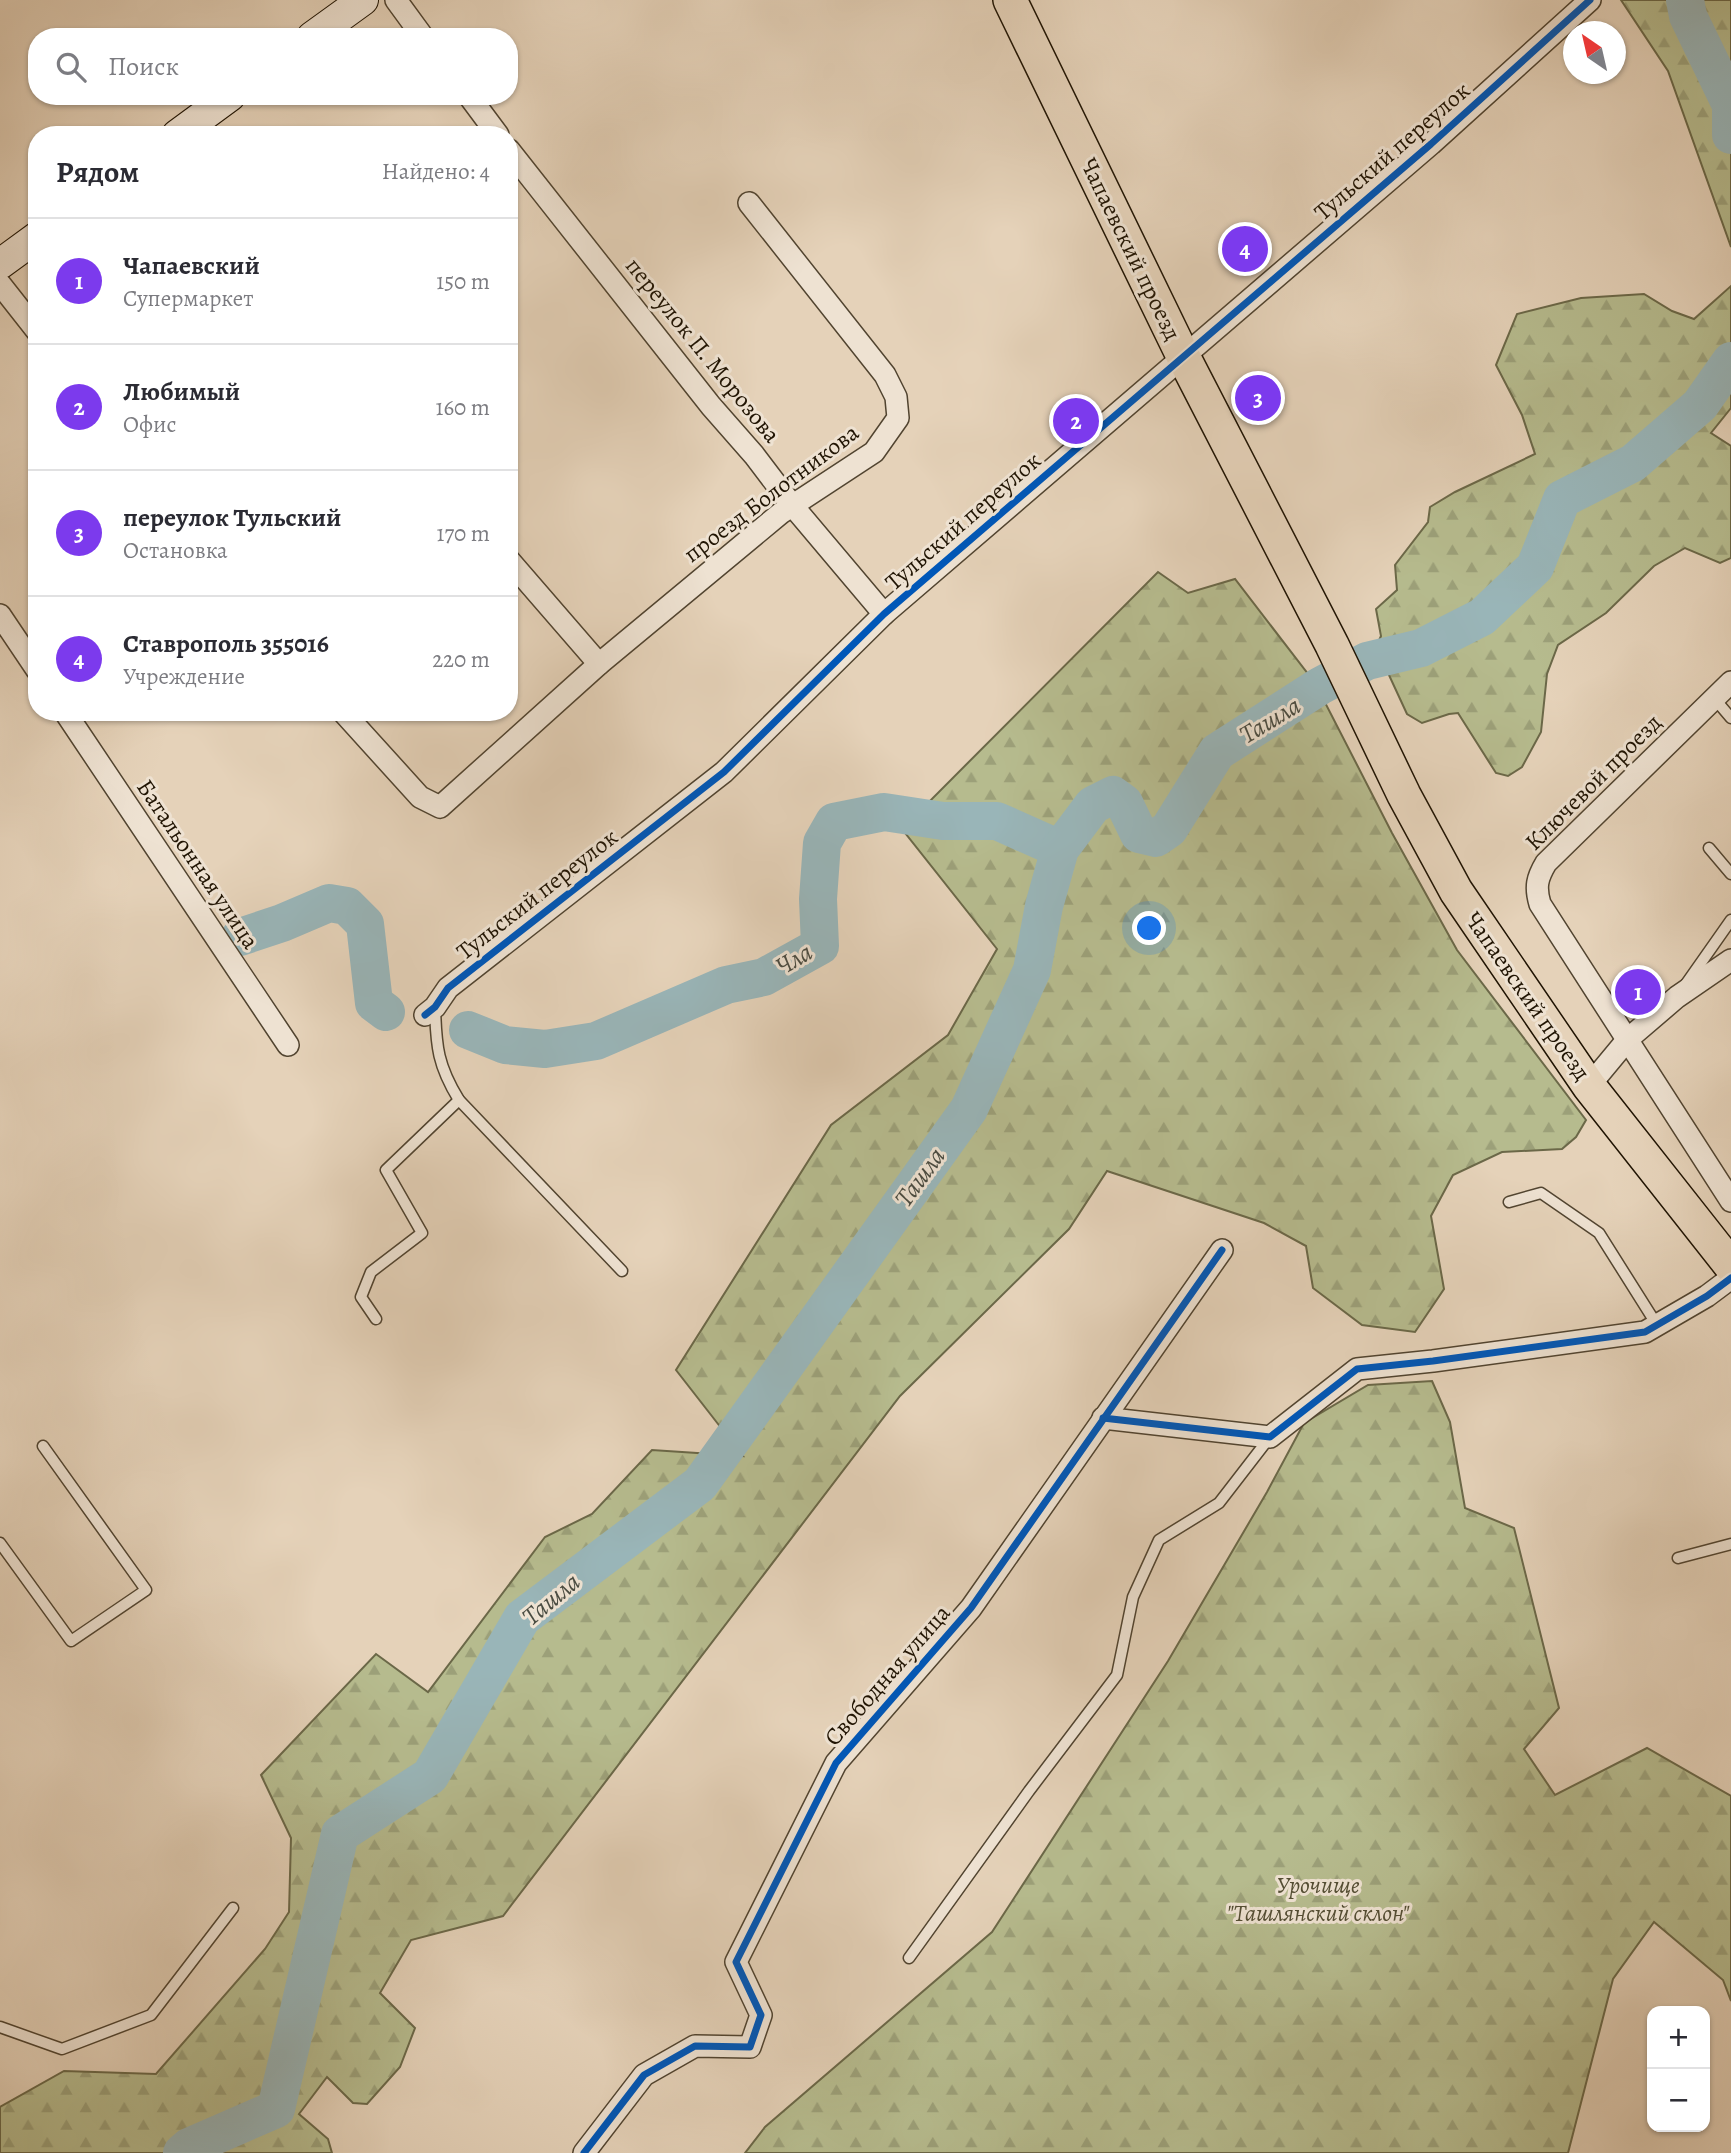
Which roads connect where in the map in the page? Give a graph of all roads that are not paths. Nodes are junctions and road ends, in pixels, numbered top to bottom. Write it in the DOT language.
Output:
graph roads {
  1 [pos="363,0"];
  2 [pos="396,0"];
  3 [pos="1010,0"];
  4 [pos="1590,0"];
  5 [pos="324,28"];
  6 [pos="417,28"];
  7 [pos="218,105"];
  8 [pos="476,105"];
  9 [pos="189,126"];
  10 [pos="491,126"];
  11 [pos="518,161"];
  12 [pos="749,203"];
  13 [pos="28,244"];
  14 [pos="0,264"];
  15 [pos="0,284"];
  16 [pos="28,320"];
  17 [pos="1183,356"];
  18 [pos="792,505"];
  19 [pos="518,570"];
  20 [pos="884,614"];
  21 [pos="0,615"];
  22 [pos="28,657"];
  23 [pos="598,664"];
  24 [pos="1731,682"];
  25 [pos="1714,698"];
  26 [pos="1731,718"];
  27 [pos="71,721"];
  28 [pos="351,721"];
  29 [pos="1709,848"];
  30 [pos="1731,874"];
  31 [pos="1731,919"];
  32 [pos="1731,960"];
  33 [pos="1677,997"];
  34 [pos="430,1011"];
  35 [pos="1628,1039"];
  36 [pos="288,1045"];
  37 [pos="1589,1086"];
  38 [pos="459,1100"];
  39 [pos="1731,1201"];
  40 [pos="1509,1202"];
  41 [pos="1222,1250"];
  42 [pos="1731,1266"];
  43 [pos="622,1271"];
  44 [pos="1731,1278"];
  45 [pos="376,1320"];
  46 [pos="1657,1325"];
  47 [pos="1103,1418"];
  48 [pos="1270,1437"];
  49 [pos="43,1446"];
  50 [pos="0,1543"];
  51 [pos="1731,1544"];
  52 [pos="1678,1558"];
  53 [pos="233,1908"];
  54 [pos="909,1958"];
  55 [pos="0,2028"];
  56 [pos="584,2153"];
  1 -- 5 [label="street"];
  2 -- 6 [label="street"];
  3 -- 17 [label="main road, Чапаевский проезд"];
  4 -- 17 [label="street, Тульский переулок"];
  7 -- 9 [label="street"];
  8 -- 10 [label="street"];
  11 -- 18 [label="street, переулок П. Морозова"];
  12 -- 18 [label="street, проезд Болотникова"];
  13 -- 14 [label="street"];
  15 -- 16 [label="street"];
  17 -- 20 [label="street, Тульский переулок"];
  17 -- 37 [label="main road, Чапаевский проезд"];
  18 -- 20 [label="street, переулок П. Морозова"];
  18 -- 23 [label="street, проезд Болотникова"];
  19 -- 23 [label="street"];
  20 -- 34 [label="street, Тульский переулок"];
  21 -- 22 [label="street"];
  23 -- 28 [label="street, проезд Болотникова"];
  24 -- 25 [label="street, Ключевой проезд"];
  25 -- 26 [label="lane"];
  25 -- 35 [label="street, Ключевой проезд"];
  27 -- 36 [label="street, Батальонная улица"];
  29 -- 30 [label="lane"];
  31 -- 33 [label="lane"];
  32 -- 33 [label="street"];
  33 -- 35 [label="street"];
  34 -- 38 [label="lane"];
  35 -- 37 [label="street"];
  35 -- 39 [label="street, Ключевой проезд"];
  37 -- 42 [label="main road, Чапаевский проезд"];
  38 -- 43 [label="lane"];
  38 -- 45 [label="lane"];
  40 -- 46 [label="lane"];
  41 -- 47 [label="street, Свободная улица"];
  44 -- 46 [label="street"];
  46 -- 48 [label="street"];
  47 -- 48 [label="street"];
  47 -- 56 [label="street, Свободная улица"];
  48 -- 54 [label="lane"];
  49 -- 50 [label="lane"];
  51 -- 52 [label="lane"];
  53 -- 55 [label="lane"];
}
